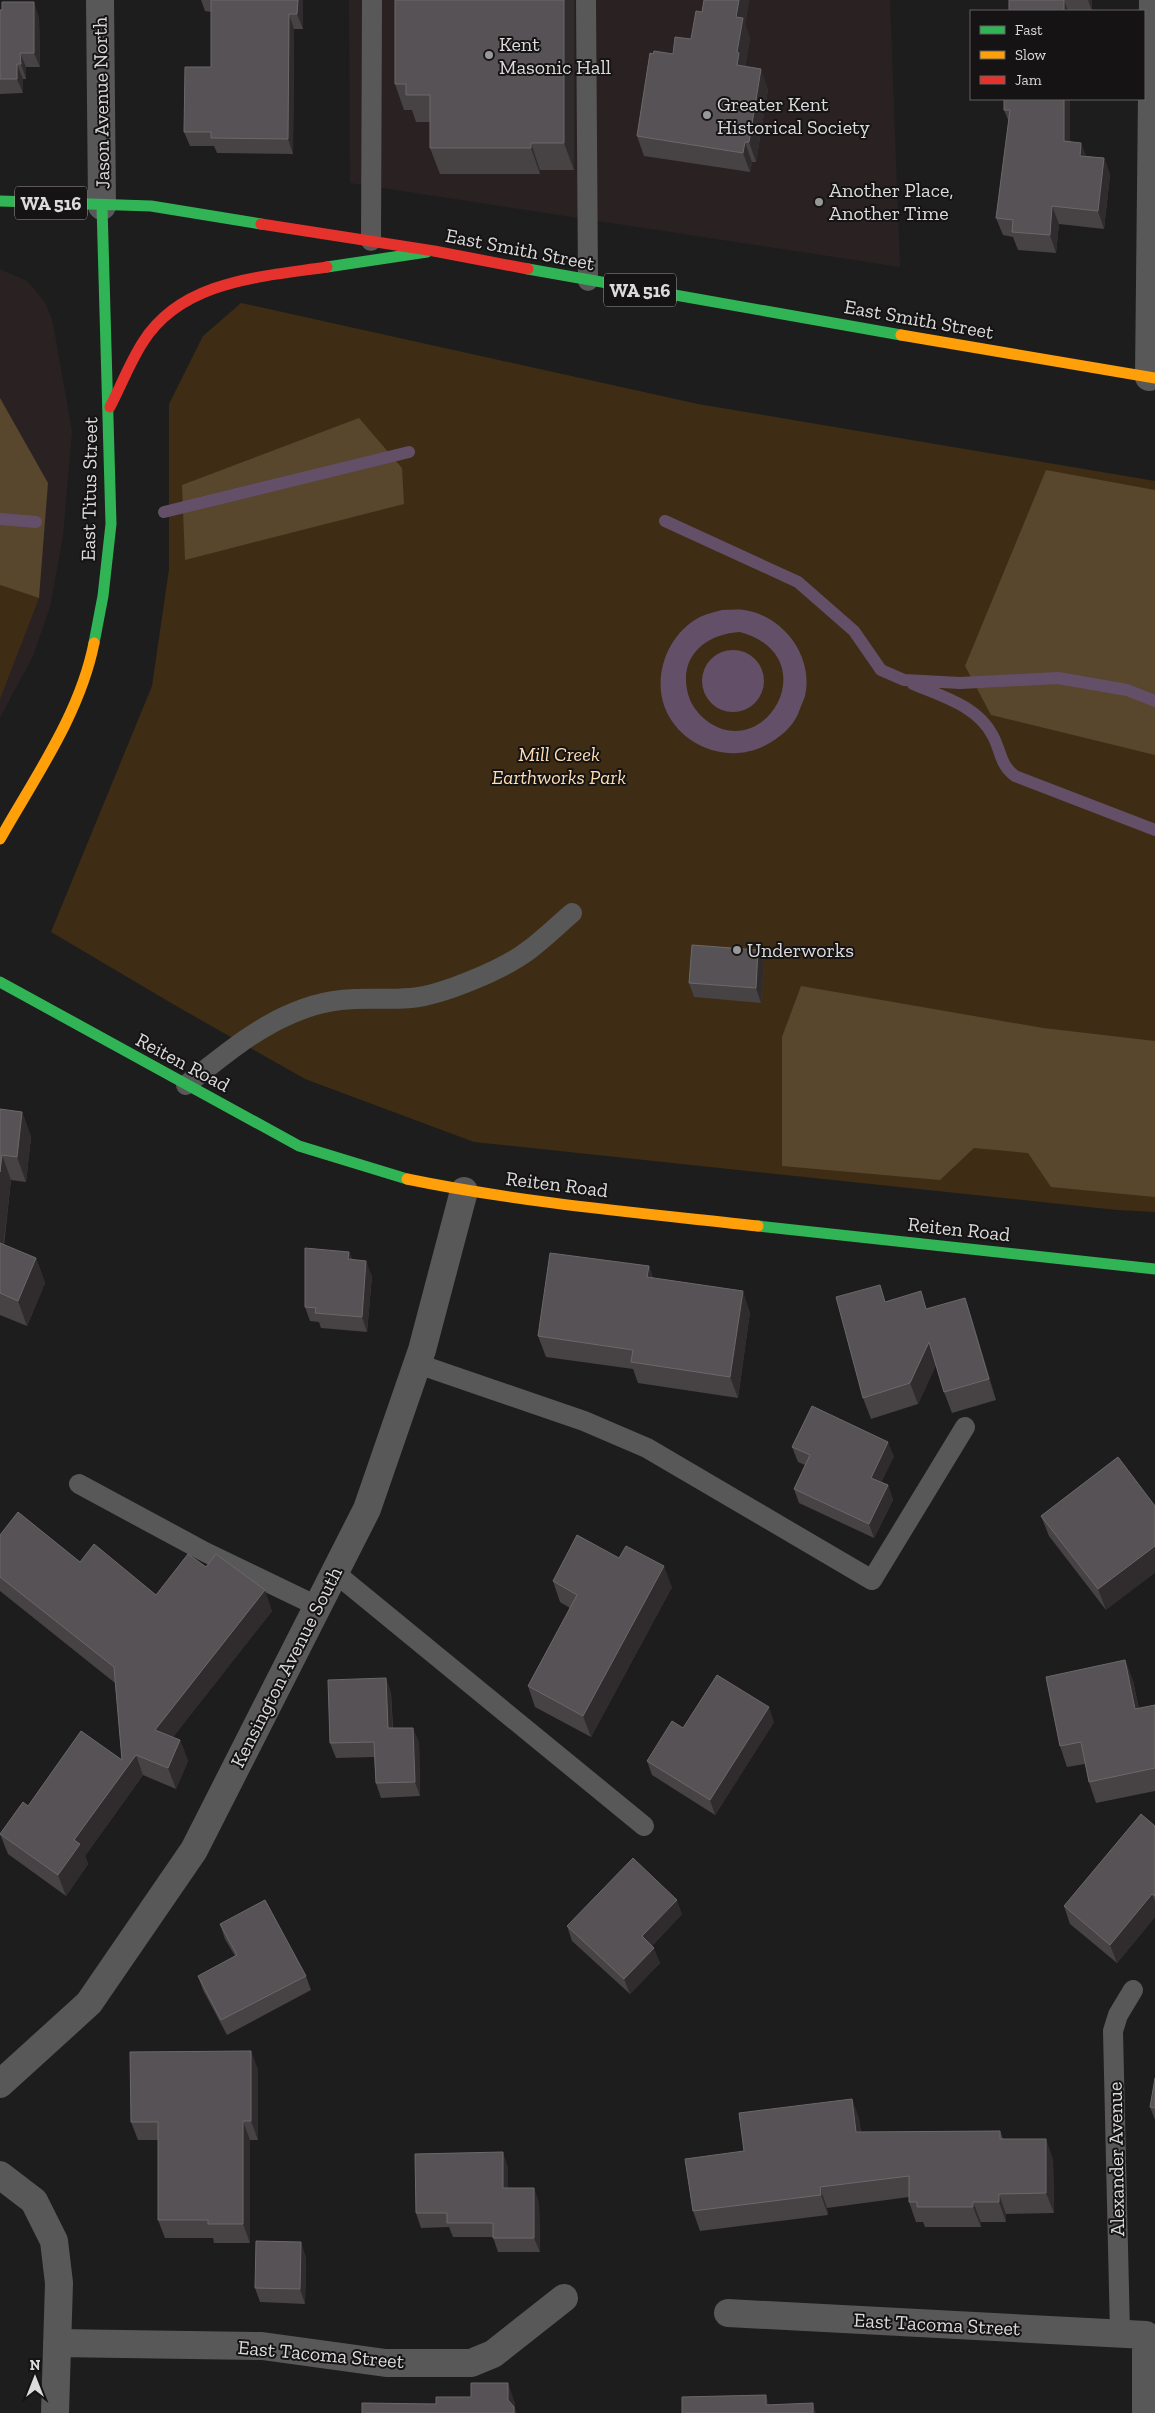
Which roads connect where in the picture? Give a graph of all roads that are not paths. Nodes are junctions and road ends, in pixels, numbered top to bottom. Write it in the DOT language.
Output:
graph roads {
  1 [pos="100,0"];
  2 [pos="372,0"];
  3 [pos="586,0"];
  4 [pos="1153,0"];
  5 [pos="0,201"];
  6 [pos="102,206"];
  7 [pos="371,241"];
  8 [pos="434,251"];
  9 [pos="588,281"];
  10 [pos="1152,378"];
  11 [pos="108,410"];
  12 [pos="0,838"];
  13 [pos="572,913"];
  14 [pos="0,982"];
  15 [pos="186,1085"];
  16 [pos="464,1191"];
  17 [pos="1155,1269"];
  18 [pos="418,1364"];
  19 [pos="965,1427"];
  20 [pos="79,1484"];
  21 [pos="334,1572"];
  22 [pos="317,1606"];
  23 [pos="644,1826"];
  24 [pos="1133,1990"];
  25 [pos="0,2084"];
  26 [pos="0,2175"];
  27 [pos="564,2298"];
  28 [pos="728,2313"];
  29 [pos="1133,2334"];
  30 [pos="57,2343"];
  31 [pos="55,2413"];
  32 [pos="1146,2413"];
  1 -- 6 [label="street, Jason Avenue North"];
  2 -- 7 [label="lane"];
  3 -- 9 [label="lane"];
  4 -- 10 [label="street"];
  5 -- 6 [label="street, East Smith Street / WA 516"];
  6 -- 7 [label="street, East Smith Street / WA 516"];
  6 -- 11 [label="street, East Titus Street"];
  7 -- 8 [label="street, East Smith Street / WA 516"];
  8 -- 9 [label="street, East Smith Street / WA 516"];
  8 -- 11 [label="street"];
  9 -- 10 [label="street, East Smith Street / WA 516"];
  11 -- 12 [label="street, East Titus Street"];
  13 -- 15 [label="lane"];
  14 -- 15 [label="street, Reiten Road"];
  15 -- 16 [label="street, Reiten Road"];
  16 -- 17 [label="street, Reiten Road"];
  16 -- 18 [label="street, Kensington Avenue South"];
  18 -- 19 [label="lane"];
  18 -- 21 [label="street, Kensington Avenue South"];
  20 -- 22 [label="lane"];
  21 -- 22 [label="street, Kensington Avenue South"];
  21 -- 23 [label="lane"];
  22 -- 25 [label="street, Kensington Avenue South"];
  24 -- 29 [label="lane, Alexander Avenue"];
  26 -- 30 [label="street"];
  27 -- 30 [label="street, East Tacoma Street"];
  28 -- 29 [label="street, East Tacoma Street"];
  29 -- 32 [label="street, Alexander Avenue"];
  30 -- 31 [label="street"];
}
